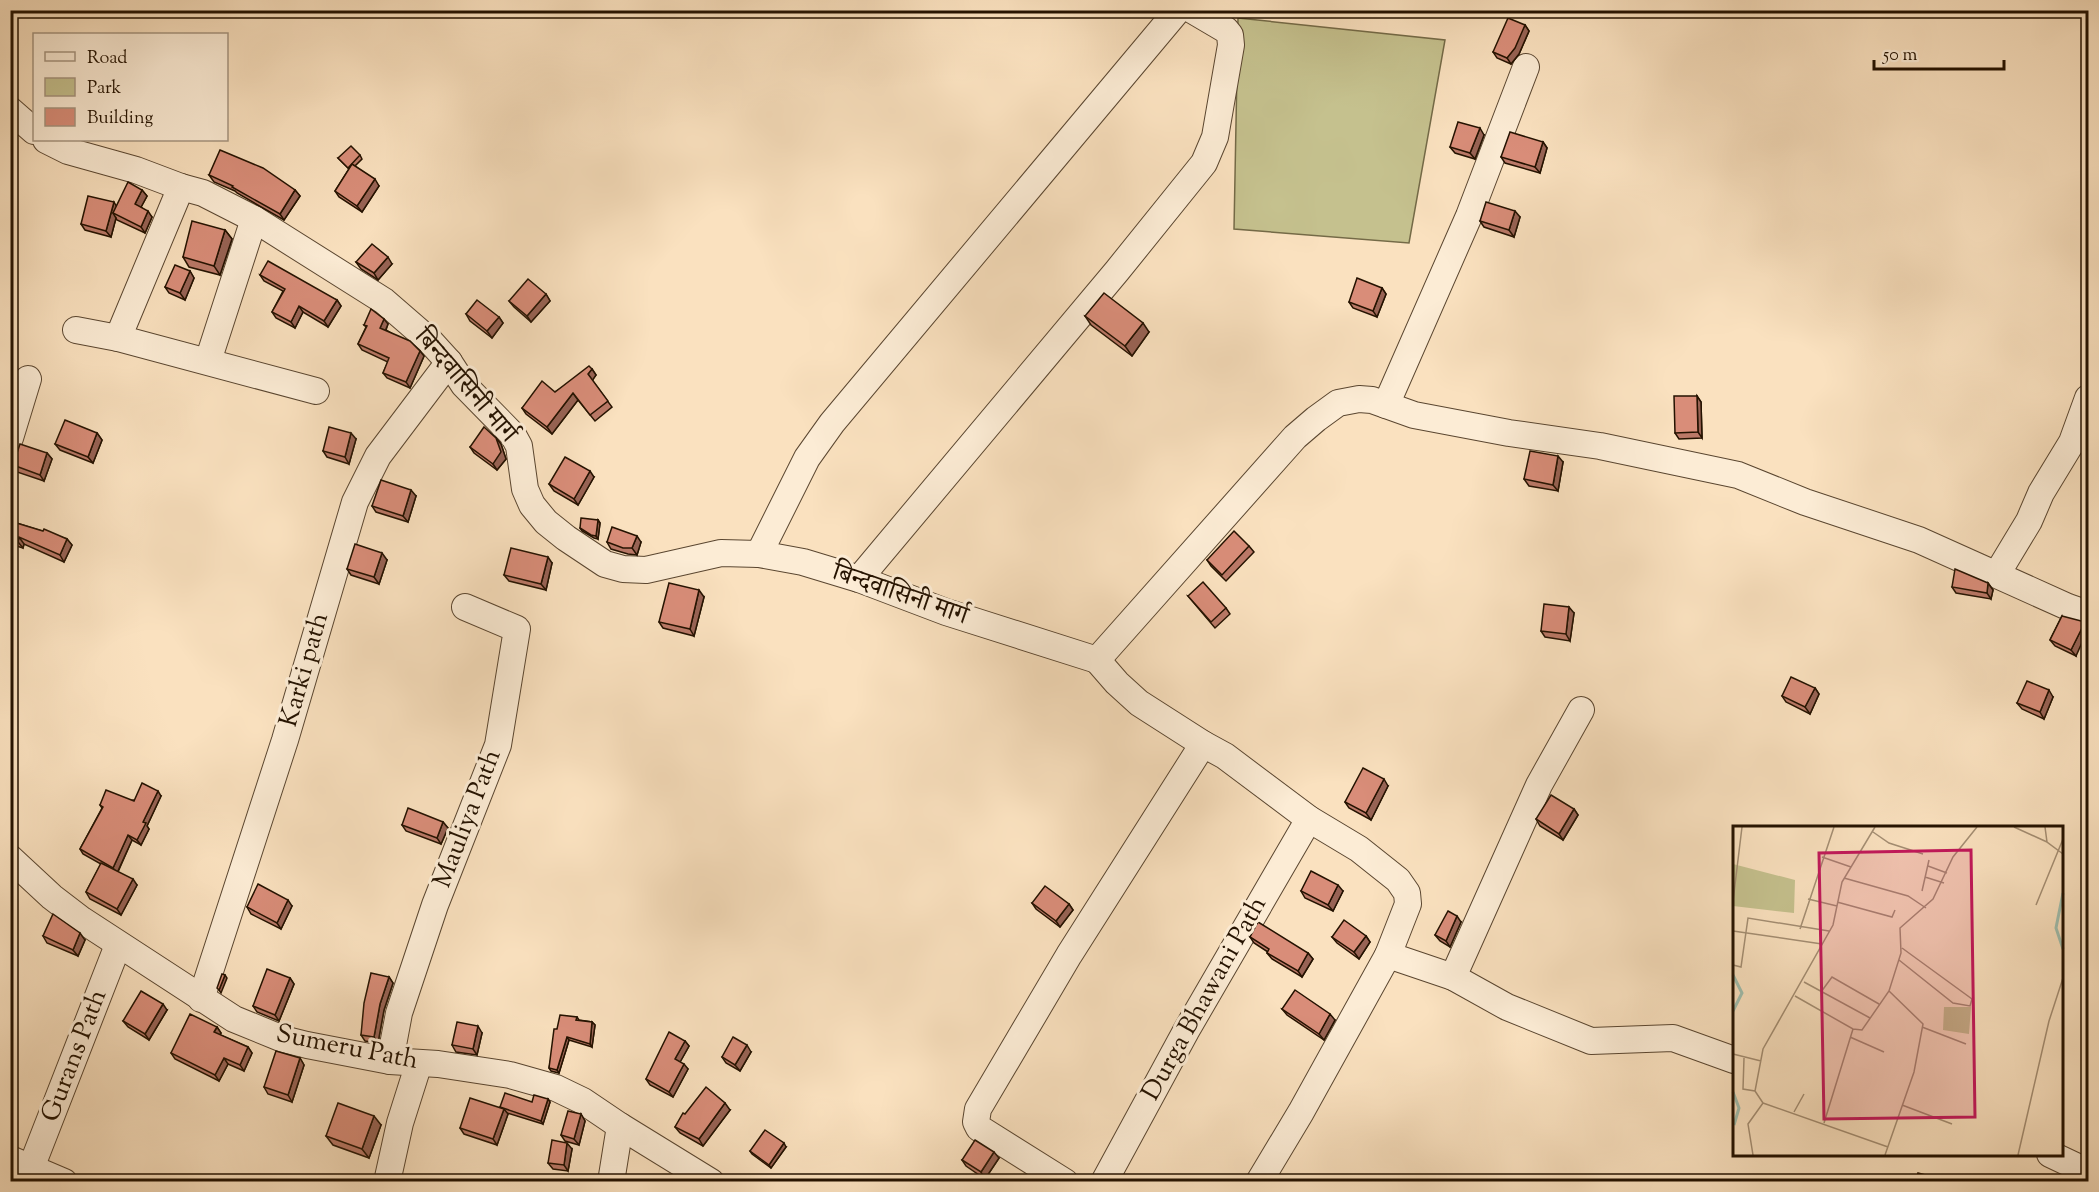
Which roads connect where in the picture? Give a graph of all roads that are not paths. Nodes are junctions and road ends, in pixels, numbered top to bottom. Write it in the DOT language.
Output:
graph roads {
  1 [pos="1178,10"];
  2 [pos="1192,10"];
  3 [pos="1526,67"];
  4 [pos="10,110"];
  5 [pos="33,130"];
  6 [pos="48,141"];
  7 [pos="181,187"];
  8 [pos="254,219"];
  9 [pos="76,330"];
  10 [pos="118,338"];
  11 [pos="208,361"];
  12 [pos="449,362"];
  13 [pos="28,379"];
  14 [pos="316,391"];
  15 [pos="2088,398"];
  16 [pos="1386,405"];
  17 [pos="10,438"];
  18 [pos="759,554"];
  19 [pos="1997,574"];
  20 [pos="859,579"];
  21 [pos="465,607"];
  22 [pos="2088,614"];
  23 [pos="1097,660"];
  24 [pos="1581,710"];
  25 [pos="1203,744"];
  26 [pos="1309,819"];
  27 [pos="10,858"];
  28 [pos="118,945"];
  29 [pos="1388,955"];
  30 [pos="1453,977"];
  31 [pos="201,999"];
  32 [pos="1733,1060"];
  33 [pos="390,1061"];
  34 [pos="419,1063"];
  35 [pos="620,1126"];
  36 [pos="2052,1156"];
  37 [pos="21,1163"];
  38 [pos="2088,1172"];
  39 [pos="64,1182"];
  40 [pos="387,1182"];
  41 [pos="611,1182"];
  42 [pos="711,1182"];
  43 [pos="1065,1182"];
  44 [pos="1104,1182"];
  45 [pos="1259,1182"];
  1 -- 18 [label="street"];
  2 -- 20 [label="street"];
  3 -- 16 [label="street"];
  4 -- 5 [label="street"];
  6 -- 7 [label="street, बिन्दवासिनी मार्ग"];
  7 -- 8 [label="street, बिन्दवासिनी मार्ग"];
  7 -- 10 [label="street"];
  8 -- 11 [label="street"];
  8 -- 12 [label="street, बिन्दवासिनी मार्ग"];
  9 -- 10 [label="street"];
  10 -- 11 [label="street"];
  11 -- 14 [label="street"];
  12 -- 18 [label="street, बिन्दवासिनी मार्ग"];
  12 -- 31 [label="street, Karki path"];
  13 -- 17 [label="street"];
  15 -- 19 [label="street"];
  16 -- 19 [label="street"];
  16 -- 23 [label="street"];
  18 -- 20 [label="street, बिन्दवासिनी मार्ग"];
  19 -- 22 [label="street"];
  20 -- 23 [label="street, बिन्दवासिनी मार्ग"];
  21 -- 33 [label="street, Mauliya Path"];
  23 -- 25 [label="street"];
  24 -- 30 [label="street"];
  25 -- 26 [label="street"];
  25 -- 43 [label="street"];
  26 -- 29 [label="street"];
  26 -- 44 [label="street, Durga Bhawani Path"];
  27 -- 28 [label="street, Sumeru Path"];
  28 -- 31 [label="street, Sumeru Path"];
  28 -- 37 [label="street, Gurans Path"];
  29 -- 30 [label="street"];
  29 -- 45 [label="street"];
  30 -- 32 [label="street"];
  31 -- 33 [label="street, Sumeru Path"];
  33 -- 34 [label="street, Sumeru Path"];
  34 -- 35 [label="street, Sumeru Path"];
  34 -- 40 [label="street"];
  35 -- 41 [label="street"];
  35 -- 42 [label="street, Sumeru Path"];
  36 -- 38 [label="street"];
  37 -- 39 [label="street"];
}
